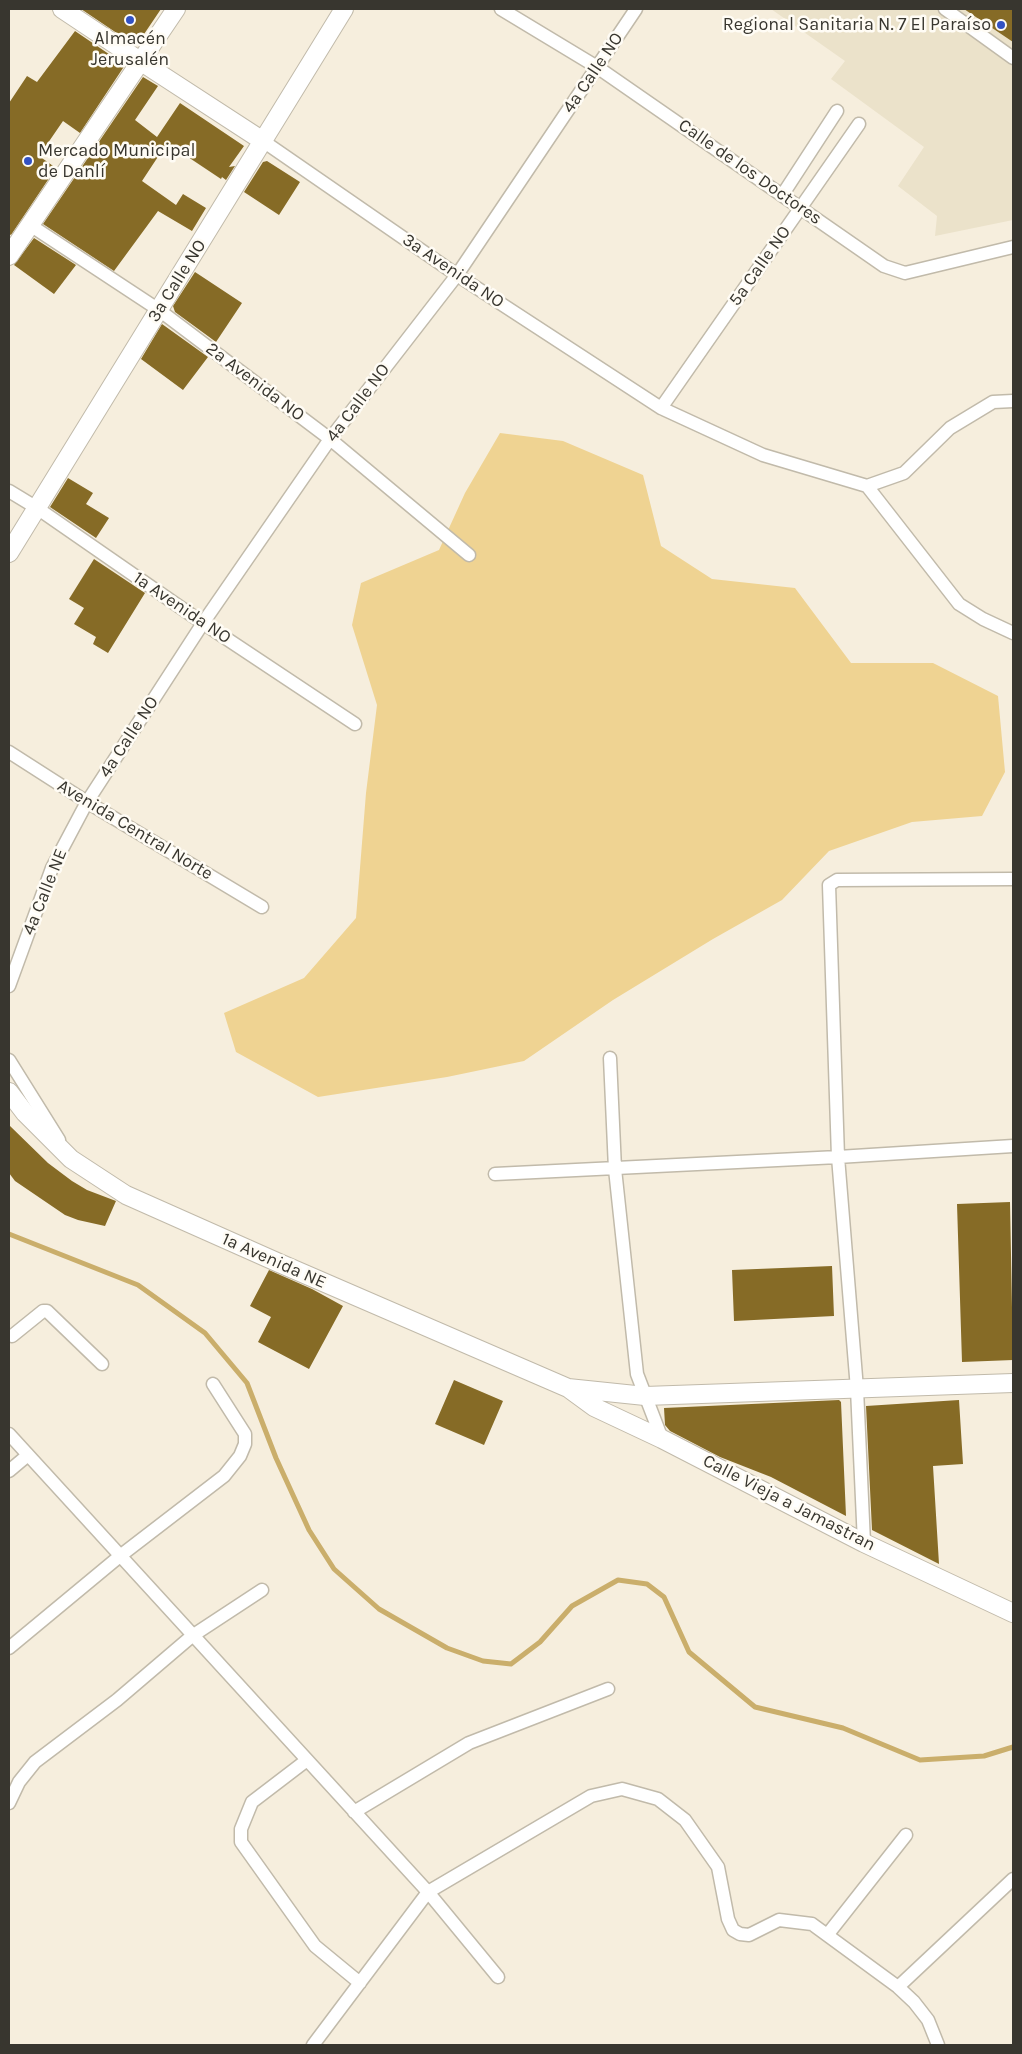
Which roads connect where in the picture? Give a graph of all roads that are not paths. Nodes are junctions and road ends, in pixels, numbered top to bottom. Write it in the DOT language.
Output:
graph roads {
  1 [pos="62,9"];
  2 [pos="176,9"];
  3 [pos="344,9"];
  4 [pos="501,9"];
  5 [pos="636,9"];
  6 [pos="945,9"];
  7 [pos="1013,58"];
  8 [pos="140,62"];
  9 [pos="597,67"];
  10 [pos="837,111"];
  11 [pos="859,124"];
  12 [pos="264,141"];
  13 [pos="783,194"];
  14 [pos="801,207"];
  15 [pos="30,225"];
  16 [pos="1013,247"];
  17 [pos="10,253"];
  18 [pos="457,275"];
  19 [pos="159,310"];
  20 [pos="1013,401"];
  21 [pos="661,408"];
  22 [pos="330,439"];
  23 [pos="866,486"];
  24 [pos="9,491"];
  25 [pos="37,508"];
  26 [pos="9,554"];
  27 [pos="469,555"];
  28 [pos="203,623"];
  29 [pos="1013,633"];
  30 [pos="356,724"];
  31 [pos="9,752"];
  32 [pos="87,802"];
  33 [pos="1013,879"];
  34 [pos="262,907"];
  35 [pos="9,986"];
  36 [pos="610,1058"];
  37 [pos="9,1060"];
  38 [pos="9,1092"];
  39 [pos="1013,1146"];
  40 [pos="838,1157"];
  41 [pos="71,1159"];
  42 [pos="615,1169"];
  43 [pos="495,1174"];
  44 [pos="10,1336"];
  45 [pos="102,1364"];
  46 [pos="1013,1383"];
  47 [pos="213,1384"];
  48 [pos="568,1388"];
  49 [pos="858,1389"];
  50 [pos="645,1396"];
  51 [pos="9,1434"];
  52 [pos="662,1439"];
  53 [pos="28,1455"];
  54 [pos="9,1471"];
  55 [pos="864,1543"];
  56 [pos="120,1556"];
  57 [pos="262,1590"];
  58 [pos="1013,1613"];
  59 [pos="192,1636"];
  60 [pos="9,1648"];
  61 [pos="608,1688"];
  62 [pos="307,1760"];
  63 [pos="9,1804"];
  64 [pos="354,1812"];
  65 [pos="906,1835"];
  66 [pos="1013,1879"];
  67 [pos="428,1892"];
  68 [pos="828,1934"];
  69 [pos="498,1977"];
  70 [pos="360,1983"];
  71 [pos="898,1987"];
  72 [pos="313,2045"];
  73 [pos="938,2045"];
  1 -- 8 [label="main road, 3a Avenida NO"];
  2 -- 8 [label="main road"];
  3 -- 12 [label="main road, 3a Calle NO"];
  4 -- 9 [label="street, Calle de los Doctores"];
  5 -- 9 [label="street, 4a Calle NO"];
  6 -- 7 [label="street"];
  8 -- 12 [label="main road, 3a Avenida NO"];
  8 -- 15 [label="main road"];
  9 -- 13 [label="street, Calle de los Doctores"];
  9 -- 18 [label="street, 4a Calle NO"];
  10 -- 13 [label="street"];
  11 -- 14 [label="street, 5a Calle NO"];
  12 -- 18 [label="street, 3a Avenida NO"];
  12 -- 19 [label="main road, 3a Calle NO"];
  13 -- 14 [label="street, Calle de los Doctores"];
  14 -- 16 [label="street, Calle de los Doctores"];
  14 -- 21 [label="street, 5a Calle NO"];
  15 -- 17 [label="main road"];
  15 -- 19 [label="street, 2a Avenida NO"];
  18 -- 21 [label="street, 3a Avenida NO"];
  18 -- 22 [label="street, 4a Calle NO"];
  19 -- 22 [label="street, 2a Avenida NO"];
  19 -- 25 [label="main road, 3a Calle NO"];
  20 -- 23 [label="street"];
  21 -- 23 [label="street, 3a Avenida NO"];
  22 -- 27 [label="street, 2a Avenida NO"];
  22 -- 28 [label="street, 4a Calle NO"];
  23 -- 29 [label="street"];
  24 -- 25 [label="street, 1a Avenida NO"];
  25 -- 26 [label="main road, 3a Calle NO"];
  25 -- 28 [label="street, 1a Avenida NO"];
  28 -- 30 [label="street, 1a Avenida NO"];
  28 -- 32 [label="street, 4a Calle NO"];
  31 -- 32 [label="street, Avenida Central Norte"];
  32 -- 34 [label="street, Avenida Central Norte"];
  32 -- 35 [label="street, 4a Calle NE"];
  33 -- 40 [label="street"];
  36 -- 42 [label="street"];
  37 -- 41 [label="street"];
  38 -- 41 [label="main road, 1a Avenida NE"];
  39 -- 40 [label="street"];
  40 -- 42 [label="street"];
  40 -- 49 [label="street"];
  41 -- 48 [label="main road, 1a Avenida NE"];
  42 -- 43 [label="street"];
  42 -- 50 [label="street"];
  44 -- 45 [label="street"];
  46 -- 49 [label="main road"];
  47 -- 56 [label="street"];
  48 -- 50 [label="main road"];
  48 -- 52 [label="main road, Calle Vieja a Jamastran"];
  49 -- 50 [label="main road"];
  49 -- 55 [label="street"];
  50 -- 52 [label="street"];
  51 -- 53 [label="street"];
  52 -- 55 [label="main road, Calle Vieja a Jamastran"];
  53 -- 54 [label="street"];
  53 -- 56 [label="street"];
  55 -- 58 [label="main road, Calle Vieja a Jamastran"];
  56 -- 59 [label="street"];
  56 -- 60 [label="street"];
  57 -- 59 [label="street"];
  59 -- 62 [label="street"];
  59 -- 63 [label="street"];
  61 -- 64 [label="street"];
  62 -- 64 [label="street"];
  62 -- 70 [label="street"];
  64 -- 67 [label="street"];
  65 -- 68 [label="street"];
  66 -- 71 [label="street"];
  67 -- 68 [label="street"];
  67 -- 69 [label="street"];
  67 -- 70 [label="street"];
  68 -- 71 [label="street"];
  70 -- 72 [label="street"];
  71 -- 73 [label="street"];
}
